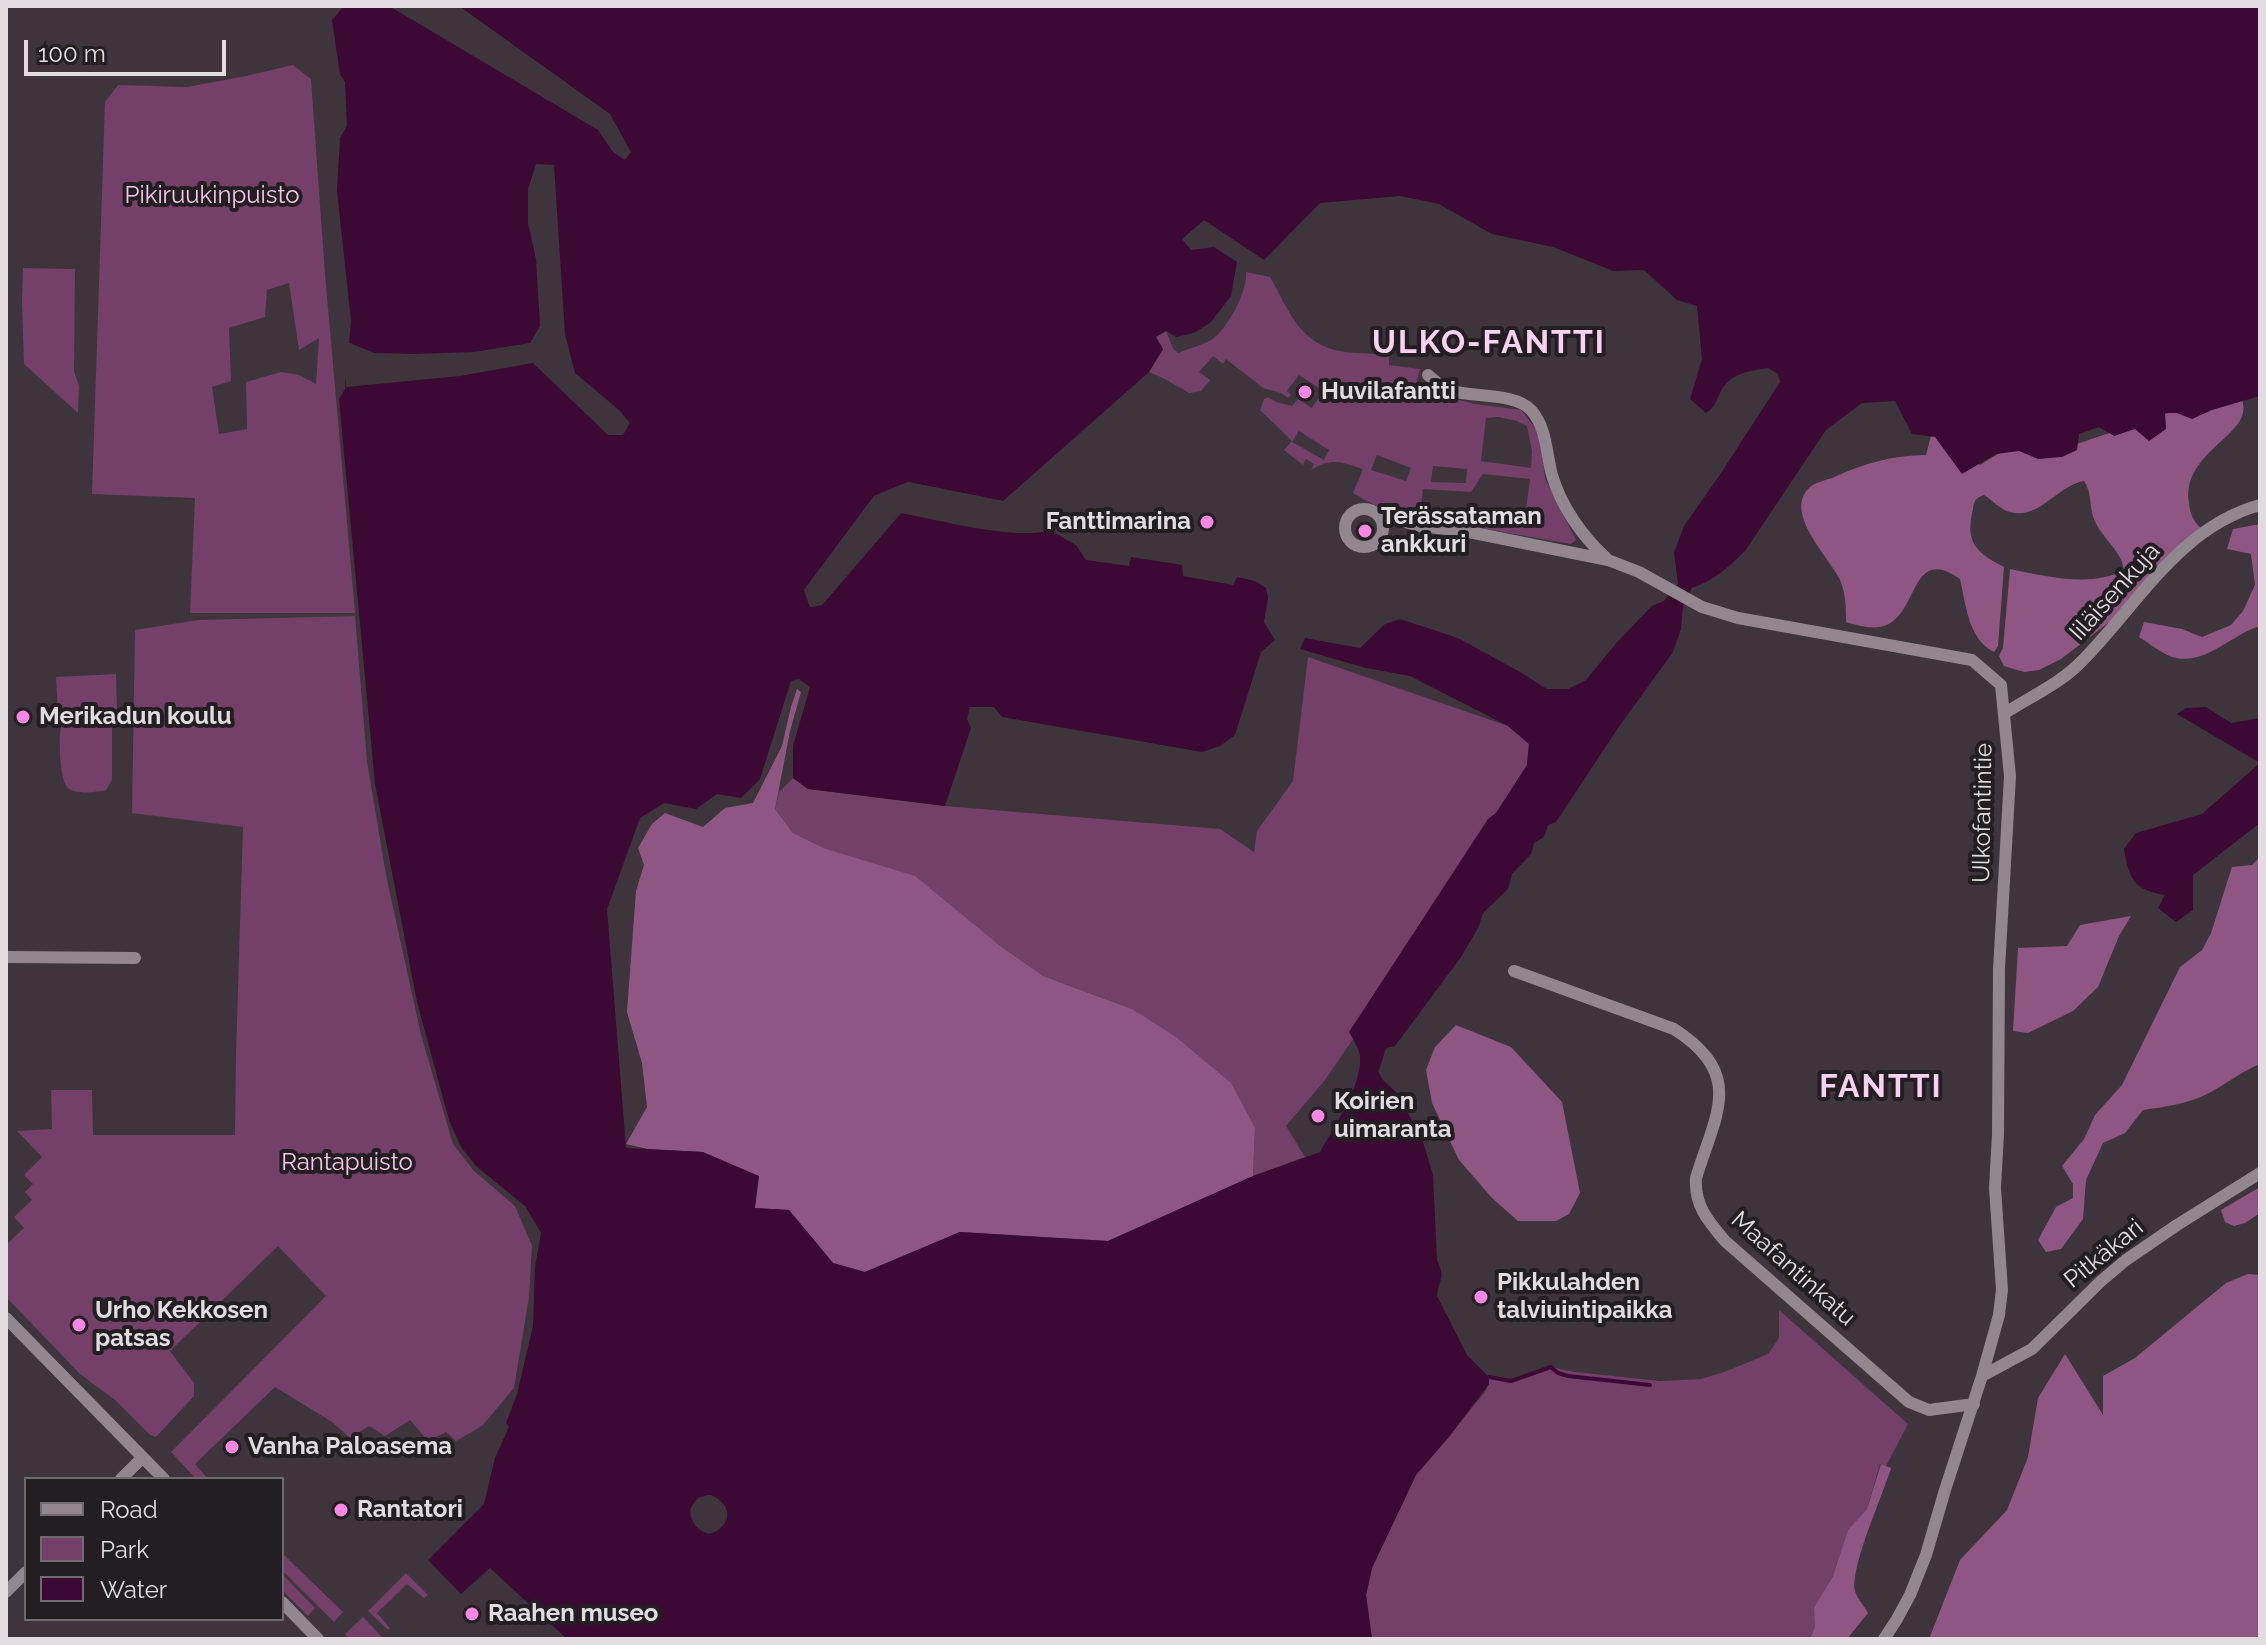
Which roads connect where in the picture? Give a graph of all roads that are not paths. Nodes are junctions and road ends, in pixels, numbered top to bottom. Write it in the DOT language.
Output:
graph roads {
  1 [pos="1428,375"];
  2 [pos="2260,505"];
  3 [pos="1378,515"];
  4 [pos="1420,526"];
  5 [pos="1380,538"];
  6 [pos="1608,560"];
  7 [pos="2005,713"];
  8 [pos="6,957"];
  9 [pos="135,958"];
  10 [pos="1514,971"];
  11 [pos="2260,1173"];
  12 [pos="6,1318"];
  13 [pos="1982,1376"];
  14 [pos="1974,1404"];
  15 [pos="142,1458"];
  16 [pos="123,1477"];
  17 [pos="162,1477"];
  18 [pos="24,1574"];
  19 [pos="6,1592"];
  20 [pos="284,1604"];
  21 [pos="318,1639"];
  22 [pos="1884,1639"];
  1 -- 6 [label="street"];
  2 -- 7 [label="street, Iiläisenkuja"];
  3 -- 4 [label="street, Ulkofantintie"];
  3 -- 5 [label="street"];
  3 -- 5 [label="street, Ulkofantintie"];
  4 -- 5 [label="street, Ulkofantintie"];
  4 -- 6 [label="street, Ulkofantintie"];
  6 -- 7 [label="street, Ulkofantintie"];
  7 -- 13 [label="street, Ulkofantintie"];
  8 -- 9 [label="street"];
  10 -- 14 [label="street, Maafantinkatu"];
  11 -- 13 [label="street, Pitkäkari"];
  12 -- 15 [label="street"];
  13 -- 14 [label="street, Ulkofantintie"];
  14 -- 22 [label="street, Ulkofantintie"];
  15 -- 16 [label="street"];
  15 -- 17 [label="street"];
  18 -- 19 [label="street"];
  20 -- 21 [label="street"];
}
